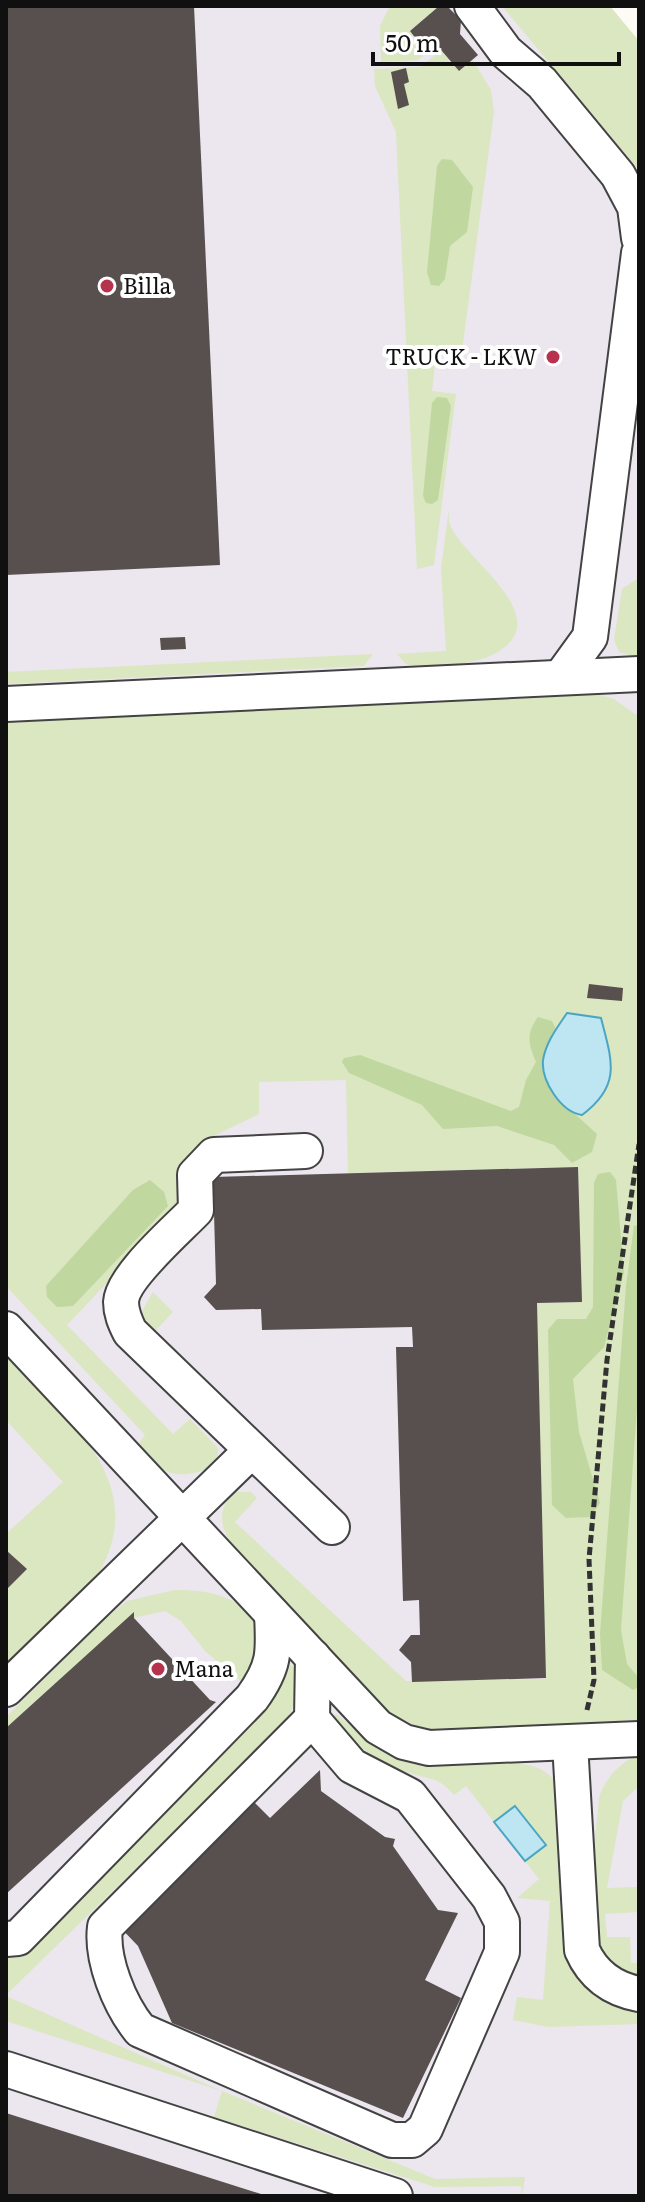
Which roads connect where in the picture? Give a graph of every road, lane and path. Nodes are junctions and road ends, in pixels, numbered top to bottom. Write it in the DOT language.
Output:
graph roads {
  1 [pos="472,6"];
  2 [pos="639,238"];
  3 [pos="639,253"];
  4 [pos="639,674"];
  5 [pos="561,677"];
  6 [pos="6,704"];
  7 [pos="639,1144"];
  8 [pos="305,1151"];
  9 [pos="6,1329"];
  10 [pos="251,1451"];
  11 [pos="183,1520"];
  12 [pos="332,1527"];
  13 [pos="272,1614"];
  14 [pos="313,1657"];
  15 [pos="6,1689"];
  16 [pos="312,1719"];
  17 [pos="639,1739"];
  18 [pos="574,1743"];
  19 [pos="6,1939"];
  20 [pos="639,1994"];
  21 [pos="6,2069"];
  22 [pos="395,2196"];
  1 -- 2 [label="lane"];
  3 -- 5 [label="lane"];
  4 -- 5 [label="lane"];
  5 -- 6 [label="lane"];
  7 -- 18 [label="path"];
  8 -- 10 [label="lane"];
  9 -- 11 [label="lane"];
  10 -- 11 [label="lane"];
  10 -- 12 [label="lane"];
  11 -- 13 [label="lane"];
  11 -- 15 [label="lane"];
  13 -- 14 [label="lane"];
  13 -- 19 [label="lane"];
  14 -- 16 [label="lane"];
  14 -- 18 [label="lane"];
  16 -- 16 [label="lane"];
  17 -- 18 [label="lane"];
  18 -- 20 [label="lane"];
  21 -- 22 [label="lane"];
}
